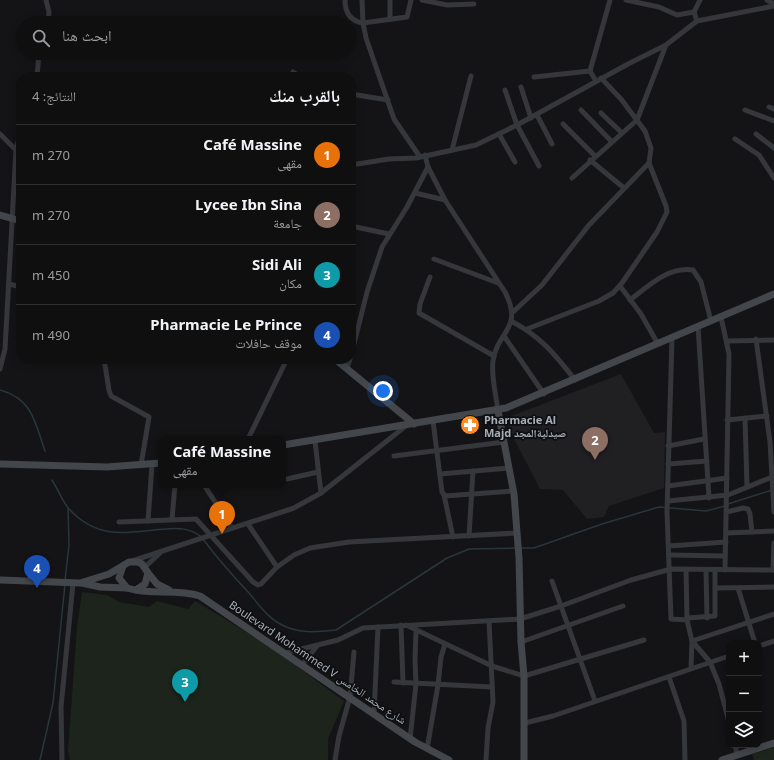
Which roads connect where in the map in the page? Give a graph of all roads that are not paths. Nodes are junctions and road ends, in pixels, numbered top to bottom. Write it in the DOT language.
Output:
graph roads {
  1 [pos="46,0"];
  2 [pos="345,0"];
  3 [pos="362,0"];
  4 [pos="390,0"];
  5 [pos="410,0"];
  6 [pos="422,0"];
  7 [pos="610,0"];
  8 [pos="626,0"];
  9 [pos="700,0"];
  10 [pos="767,0"];
  11 [pos="474,4"];
  12 [pos="774,5"];
  13 [pos="694,12"];
  14 [pos="49,16"];
  15 [pos="350,16"];
  16 [pos="390,19"];
  17 [pos="356,21"];
  18 [pos="697,21"];
  19 [pos="363,23"];
  20 [pos="666,45"];
  21 [pos="38,60"];
  22 [pos="590,71"];
  23 [pos="37,72"];
  24 [pos="471,76"];
  25 [pos="534,77"];
  26 [pos="599,80"];
  27 [pos="521,87"];
  28 [pos="505,90"];
  29 [pos="356,95"];
  30 [pos="388,100"];
  31 [pos="581,110"];
  32 [pos="745,110"];
  33 [pos="601,114"];
  34 [pos="537,115"];
  35 [pos="531,118"];
  36 [pos="637,120"];
  37 [pos="774,121"];
  38 [pos="563,124"];
  39 [pos="517,125"];
  40 [pos="622,133"];
  41 [pos="0,134"];
  42 [pos="499,134"];
  43 [pos="756,134"];
  44 [pos="735,139"];
  45 [pos="612,142"];
  46 [pos="552,144"];
  47 [pos="774,148"];
  48 [pos="16,150"];
  49 [pos="452,150"];
  50 [pos="423,156"];
  51 [pos="595,156"];
  52 [pos="590,160"];
  53 [pos="514,162"];
  54 [pos="649,163"];
  55 [pos="356,164"];
  56 [pos="539,166"];
  57 [pos="428,167"];
  58 [pos="572,178"];
  59 [pos="774,178"];
  60 [pos="624,188"];
  61 [pos="415,193"];
  62 [pos="445,200"];
  63 [pos="0,215"];
  64 [pos="13,219"];
  65 [pos="16,220"];
  66 [pos="356,227"];
  67 [pos="389,234"];
  68 [pos="434,259"];
  69 [pos="430,277"];
  70 [pos="499,283"];
  71 [pos="9,284"];
  72 [pos="16,286"];
  73 [pos="620,286"];
  74 [pos="774,294"];
  75 [pos="630,300"];
  76 [pos="513,312"];
  77 [pos="721,317"];
  78 [pos="511,321"];
  79 [pos="711,321"];
  80 [pos="698,326"];
  81 [pos="527,330"];
  82 [pos="504,336"];
  83 [pos="356,337"];
  84 [pos="672,338"];
  85 [pos="756,339"];
  86 [pos="774,340"];
  87 [pos="727,341"];
  88 [pos="658,344"];
  89 [pos="494,356"];
  90 [pos="105,364"];
  91 [pos="285,364"];
  92 [pos="342,364"];
  93 [pos="348,364"];
  94 [pos="347,368"];
  95 [pos="0,369"];
  96 [pos="575,380"];
  97 [pos="544,394"];
  98 [pos="498,411"];
  99 [pos="767,416"];
  100 [pos="745,418"];
  101 [pos="727,420"];
  102 [pos="433,421"];
  103 [pos="410,424"];
  104 [pos="249,436"];
  105 [pos="704,439"];
  106 [pos="315,441"];
  107 [pos="504,442"];
  108 [pos="772,442"];
  109 [pos="286,445"];
  110 [pos="668,446"];
  111 [pos="436,450"];
  112 [pos="394,456"];
  113 [pos="707,461"];
  114 [pos="0,464"];
  115 [pos="158,464"];
  116 [pos="668,464"];
  117 [pos="141,465"];
  118 [pos="152,465"];
  119 [pos="509,468"];
  120 [pos="473,471"];
  121 [pos="318,472"];
  122 [pos="440,474"];
  123 [pos="773,474"];
  124 [pos="727,478"];
  125 [pos="287,479"];
  126 [pos="708,479"];
  127 [pos="668,486"];
  128 [pos="747,487"];
  129 [pos="175,488"];
  130 [pos="206,488"];
  131 [pos="513,491"];
  132 [pos="321,493"];
  133 [pos="444,495"];
  134 [pos="470,495"];
  135 [pos="728,496"];
  136 [pos="709,498"];
  137 [pos="668,501"];
  138 [pos="727,510"];
  139 [pos="774,512"];
  140 [pos="172,520"];
  141 [pos="148,521"];
  142 [pos="119,522"];
  143 [pos="248,524"];
  144 [pos="232,528"];
  145 [pos="774,531"];
  146 [pos="752,532"];
  147 [pos="726,533"];
  148 [pos="210,534"];
  149 [pos="468,536"];
  150 [pos="453,537"];
  151 [pos="517,537"];
  152 [pos="726,542"];
  153 [pos="774,543"];
  154 [pos="669,546"];
  155 [pos="164,550"];
  156 [pos="670,555"];
  157 [pos="725,556"];
  158 [pos="126,564"];
  159 [pos="277,567"];
  160 [pos="671,569"];
  161 [pos="686,569"];
  162 [pos="146,570"];
  163 [pos="706,570"];
  164 [pos="714,570"];
  165 [pos="725,570"];
  166 [pos="773,570"];
  167 [pos="0,580"];
  168 [pos="552,581"];
  169 [pos="73,582"];
  170 [pos="774,587"];
  171 [pos="127,588"];
  172 [pos="715,588"];
  173 [pos="738,588"];
  174 [pos="136,590"];
  175 [pos="171,591"];
  176 [pos="561,606"];
  177 [pos="623,606"];
  178 [pos="774,614"];
  179 [pos="707,618"];
  180 [pos="520,619"];
  181 [pos="687,619"];
  182 [pos="489,621"];
  183 [pos="749,622"];
  184 [pos="403,625"];
  185 [pos="567,626"];
  186 [pos="378,627"];
  187 [pos="416,630"];
  188 [pos="644,640"];
  189 [pos="754,640"];
  190 [pos="692,641"];
  191 [pos="774,641"];
  192 [pos="521,642"];
  193 [pos="445,644"];
  194 [pos="762,645"];
  195 [pos="317,646"];
  196 [pos="354,652"];
  197 [pos="285,653"];
  198 [pos="726,657"];
  199 [pos="580,660"];
  200 [pos="710,662"];
  201 [pos="302,664"];
  202 [pos="492,666"];
  203 [pos="691,668"];
  204 [pos="524,676"];
  205 [pos="669,677"];
  206 [pos="394,682"];
  207 [pos="403,683"];
  208 [pos="416,684"];
  209 [pos="438,685"];
  210 [pos="492,687"];
  211 [pos="350,697"];
  212 [pos="595,701"];
  213 [pos="726,712"];
  214 [pos="374,714"];
  215 [pos="525,723"];
  216 [pos="410,739"];
  217 [pos="774,742"];
  218 [pos="736,748"];
  219 [pos="427,749"];
  220 [pos="737,754"];
  221 [pos="62,760"];
  222 [pos="335,760"];
  223 [pos="449,760"];
  224 [pos="486,760"];
  225 [pos="524,760"];
  226 [pos="685,760"];
  227 [pos="722,760"];
  1 -- 14 [label="street"];
  2 -- 15 [label="street"];
  3 -- 19 [label="street"];
  4 -- 16 [label="street"];
  5 -- 16 [label="street"];
  6 -- 11 [label="street"];
  7 -- 22 [label="street"];
  8 -- 13 [label="street"];
  9 -- 13 [label="street"];
  10 -- 12 [label="street"];
  12 -- 18 [label="street"];
  13 -- 18 [label="street"];
  16 -- 19 [label="street"];
  17 -- 19 [label="street"];
  18 -- 20 [label="street"];
  19 -- 30 [label="street"];
  20 -- 26 [label="street"];
  20 -- 36 [label="street"];
  21 -- 23 [label="street"];
  22 -- 25 [label="street"];
  22 -- 26 [label="street"];
  24 -- 49 [label="street"];
  26 -- 34 [label="street"];
  26 -- 36 [label="street"];
  27 -- 35 [label="street"];
  28 -- 39 [label="street"];
  29 -- 30 [label="street"];
  30 -- 50 [label="street"];
  31 -- 45 [label="street"];
  32 -- 37 [label="street"];
  33 -- 40 [label="street"];
  34 -- 35 [label="street"];
  34 -- 46 [label="street"];
  35 -- 39 [label="street"];
  36 -- 40 [label="street"];
  36 -- 54 [label="street"];
  38 -- 51 [label="street"];
  39 -- 42 [label="street"];
  39 -- 56 [label="street"];
  40 -- 45 [label="street"];
  41 -- 48 [label="street"];
  42 -- 49 [label="street"];
  42 -- 53 [label="street"];
  43 -- 47 [label="street"];
  44 -- 59 [label="street"];
  45 -- 51 [label="street"];
  48 -- 64 [label="street"];
  49 -- 50 [label="street"];
  50 -- 55 [label="street"];
  50 -- 57 [label="street"];
  51 -- 52 [label="street"];
  52 -- 58 [label="street"];
  52 -- 60 [label="street"];
  54 -- 60 [label="street"];
  54 -- 73 [label="street"];
  57 -- 61 [label="street"];
  57 -- 62 [label="street"];
  60 -- 76 [label="street"];
  61 -- 62 [label="street"];
  61 -- 67 [label="street"];
  62 -- 70 [label="street"];
  63 -- 64 [label="street"];
  64 -- 65 [label="street"];
  64 -- 71 [label="street"];
  66 -- 67 [label="street"];
  67 -- 83 [label="street"];
  68 -- 70 [label="street"];
  69 -- 89 [label="street"];
  70 -- 76 [label="street"];
  71 -- 72 [label="street"];
  71 -- 95 [label="street"];
  73 -- 75 [label="street"];
  73 -- 81 [label="street"];
  74 -- 77 [label="street"];
  75 -- 79 [label="street"];
  75 -- 88 [label="street"];
  76 -- 78 [label="street"];
  77 -- 79 [label="street"];
  77 -- 87 [label="street"];
  78 -- 81 [label="street"];
  78 -- 82 [label="street"];
  79 -- 80 [label="street"];
  80 -- 84 [label="street"];
  80 -- 105 [label="street"];
  81 -- 96 [label="street"];
  82 -- 89 [label="street"];
  82 -- 97 [label="street"];
  84 -- 88 [label="street"];
  84 -- 110 [label="street"];
  85 -- 86 [label="street"];
  85 -- 87 [label="street"];
  85 -- 99 [label="street"];
  87 -- 101 [label="street"];
  88 -- 96 [label="street"];
  89 -- 98 [label="street"];
  90 -- 117 [label="street"];
  91 -- 104 [label="street"];
  92 -- 94 [label="street"];
  93 -- 94 [label="street"];
  94 -- 103 [label="street"];
  96 -- 97 [label="street"];
  97 -- 98 [label="street"];
  98 -- 102 [label="street"];
  98 -- 107 [label="street"];
  99 -- 100 [label="street"];
  99 -- 108 [label="street"];
  100 -- 101 [label="street"];
  100 -- 128 [label="street"];
  101 -- 124 [label="street"];
  102 -- 103 [label="street"];
  102 -- 111 [label="street"];
  103 -- 106 [label="street"];
  103 -- 132 [label="street"];
  105 -- 110 [label="street"];
  105 -- 113 [label="street"];
  106 -- 109 [label="street"];
  106 -- 121 [label="street"];
  107 -- 111 [label="street"];
  107 -- 119 [label="street"];
  108 -- 123 [label="street"];
  110 -- 116 [label="street"];
  111 -- 112 [label="street"];
  111 -- 122 [label="street"];
  113 -- 116 [label="street"];
  113 -- 126 [label="street"];
  114 -- 117 [label="street"];
  115 -- 118 [label="street"];
  116 -- 127 [label="street"];
  117 -- 118 [label="street"];
  118 -- 141 [label="street"];
  119 -- 120 [label="street"];
  119 -- 131 [label="street"];
  120 -- 122 [label="street"];
  120 -- 134 [label="street"];
  121 -- 125 [label="street"];
  121 -- 132 [label="street"];
  122 -- 133 [label="street"];
  123 -- 128 [label="street"];
  123 -- 139 [label="street"];
  124 -- 126 [label="street"];
  124 -- 135 [label="street"];
  126 -- 127 [label="street"];
  126 -- 136 [label="street"];
  127 -- 137 [label="street"];
  128 -- 135 [label="street"];
  129 -- 140 [label="street"];
  130 -- 144 [label="street"];
  131 -- 134 [label="street"];
  131 -- 151 [label="street"];
  132 -- 143 [label="street"];
  133 -- 134 [label="street"];
  133 -- 150 [label="street"];
  134 -- 149 [label="street"];
  135 -- 136 [label="street"];
  135 -- 138 [label="street"];
  136 -- 137 [label="street"];
  137 -- 154 [label="street"];
  138 -- 146 [label="street"];
  138 -- 147 [label="street"];
  140 -- 141 [label="street"];
  140 -- 148 [label="street"];
  141 -- 142 [label="street"];
  143 -- 144 [label="street"];
  143 -- 159 [label="street"];
  144 -- 148 [label="street"];
  145 -- 146 [label="street"];
  146 -- 147 [label="street"];
  147 -- 152 [label="street"];
  148 -- 155 [label="street"];
  148 -- 159 [label="street"];
  149 -- 150 [label="street"];
  149 -- 151 [label="street"];
  150 -- 159 [label="street"];
  151 -- 180 [label="street"];
  152 -- 154 [label="street"];
  152 -- 157 [label="street"];
  153 -- 166 [label="street"];
  154 -- 156 [label="street"];
  155 -- 158 [label="street"];
  155 -- 162 [label="street"];
  156 -- 157 [label="street"];
  156 -- 160 [label="street"];
  157 -- 165 [label="street"];
  158 -- 162 [label="street"];
  158 -- 169 [label="street"];
  158 -- 171 [label="street"];
  160 -- 161 [label="street"];
  160 -- 176 [label="street"];
  160 -- 181 [label="street"];
  161 -- 163 [label="street"];
  161 -- 181 [label="street"];
  162 -- 174 [label="street"];
  162 -- 175 [label="street, Boulevard Mohammed V شارع محمد الخامس"];
  163 -- 164 [label="street"];
  163 -- 179 [label="street"];
  164 -- 165 [label="street"];
  164 -- 172 [label="street"];
  165 -- 166 [label="street"];
  167 -- 169 [label="street"];
  168 -- 176 [label="street"];
  169 -- 171 [label="street"];
  169 -- 221 [label="street"];
  170 -- 173 [label="street"];
  171 -- 174 [label="street"];
  172 -- 173 [label="street"];
  172 -- 179 [label="street"];
  173 -- 183 [label="street"];
  174 -- 175 [label="street, Boulevard Mohammed V شارع محمد الخامس"];
  175 -- 197 [label="street, Boulevard Mohammed V شارع محمد الخامس"];
  176 -- 180 [label="street"];
  176 -- 185 [label="street"];
  177 -- 185 [label="street"];
  178 -- 183 [label="street"];
  179 -- 181 [label="street"];
  180 -- 182 [label="street"];
  180 -- 192 [label="street"];
  181 -- 190 [label="street"];
  182 -- 184 [label="street"];
  182 -- 202 [label="street"];
  183 -- 189 [label="street"];
  183 -- 190 [label="street"];
  184 -- 186 [label="street"];
  184 -- 187 [label="street"];
  184 -- 207 [label="street"];
  185 -- 192 [label="street"];
  185 -- 199 [label="street"];
  186 -- 195 [label="street"];
  186 -- 214 [label="street"];
  187 -- 193 [label="street"];
  187 -- 208 [label="street"];
  188 -- 199 [label="street"];
  190 -- 200 [label="street"];
  190 -- 203 [label="street"];
  191 -- 194 [label="street"];
  192 -- 204 [label="street"];
  193 -- 202 [label="street"];
  193 -- 209 [label="street"];
  195 -- 197 [label="street"];
  195 -- 201 [label="street"];
  196 -- 211 [label="street"];
  197 -- 201 [label="street, Boulevard Mohammed V شارع محمد الخامس"];
  198 -- 200 [label="street"];
  199 -- 204 [label="street"];
  199 -- 212 [label="street"];
  200 -- 203 [label="street"];
  200 -- 213 [label="street"];
  201 -- 211 [label="street, Boulevard Mohammed V شارع محمد الخامس"];
  202 -- 204 [label="street"];
  202 -- 210 [label="street"];
  203 -- 205 [label="street"];
  204 -- 215 [label="street"];
  205 -- 212 [label="street"];
  205 -- 226 [label="street"];
  206 -- 207 [label="street"];
  207 -- 208 [label="street"];
  208 -- 209 [label="street"];
  208 -- 216 [label="street"];
  209 -- 210 [label="street"];
  209 -- 219 [label="street"];
  210 -- 224 [label="street"];
  211 -- 214 [label="street, Boulevard Mohammed V شارع محمد الخامس"];
  211 -- 222 [label="street"];
  212 -- 215 [label="street"];
  214 -- 216 [label="street, Boulevard Mohammed V شارع محمد الخامس"];
  215 -- 225 [label="street"];
  216 -- 219 [label="street, Boulevard Mohammed V شارع محمد الخامس"];
  217 -- 220 [label="street"];
  218 -- 220 [label="street"];
  219 -- 223 [label="street, Boulevard Mohammed V شارع محمد الخامس"];
  220 -- 227 [label="street"];
}
